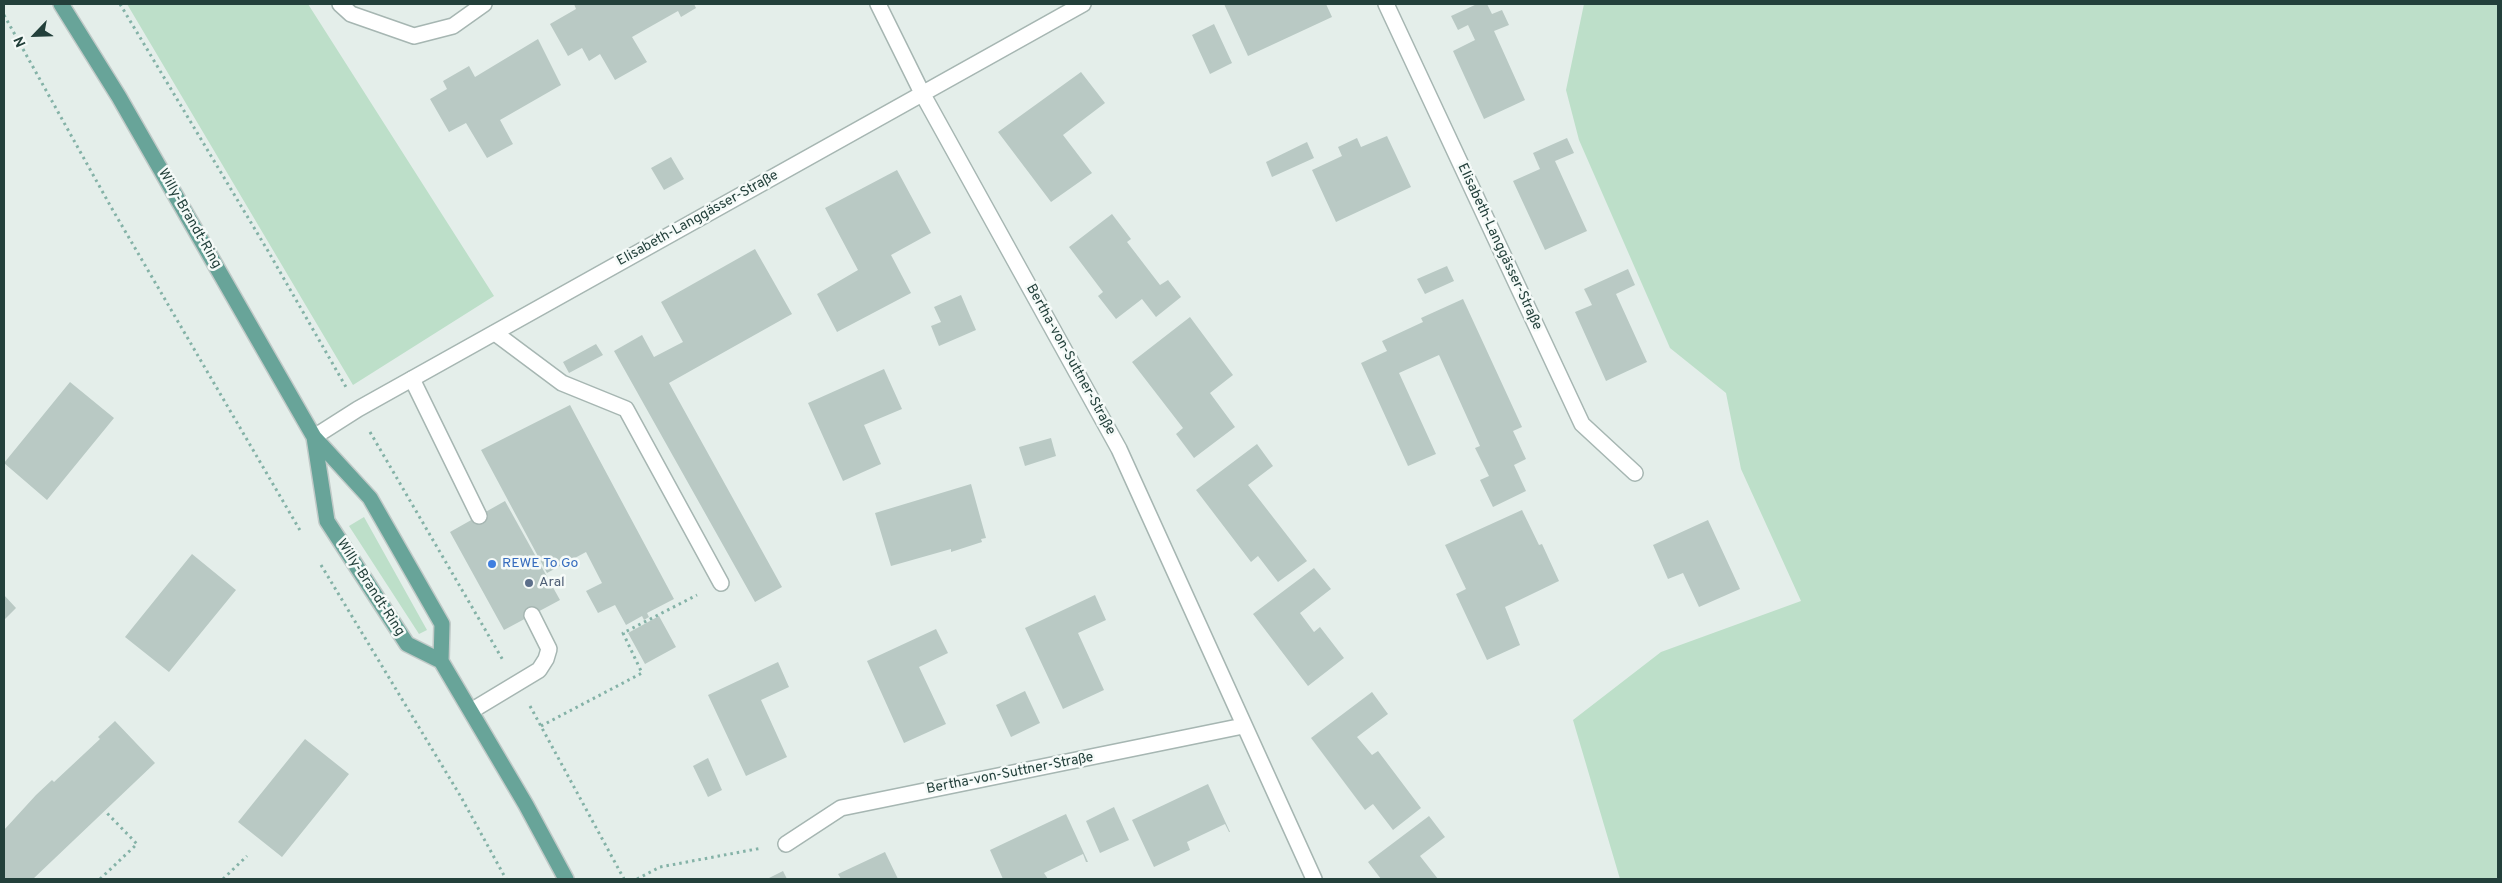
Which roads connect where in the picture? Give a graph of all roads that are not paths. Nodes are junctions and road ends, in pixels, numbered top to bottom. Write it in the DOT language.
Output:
graph roads {
  1 [pos="61,4"];
  2 [pos="340,4"];
  3 [pos="484,4"];
  4 [pos="878,4"];
  5 [pos="1083,4"];
  6 [pos="1386,4"];
  7 [pos="922,93"];
  8 [pos="495,333"];
  9 [pos="412,379"];
  10 [pos="314,437"];
  11 [pos="1635,473"];
  12 [pos="479,516"];
  13 [pos="721,583"];
  14 [pos="532,615"];
  15 [pos="441,661"];
  16 [pos="471,711"];
  17 [pos="1243,726"];
  18 [pos="786,844"];
  19 [pos="566,879"];
  20 [pos="1314,879"];
  1 -- 10 [label="main road, Willy-Brandt-Ring"];
  2 -- 3 [label="street"];
  4 -- 7 [label="street, Bertha-von-Suttner-Straße"];
  5 -- 7 [label="street, Elisabeth-Langgässer-Straße"];
  6 -- 11 [label="street, Elisabeth-Langgässer-Straße"];
  7 -- 8 [label="street, Elisabeth-Langgässer-Straße"];
  7 -- 17 [label="street, Bertha-von-Suttner-Straße"];
  8 -- 9 [label="street, Elisabeth-Langgässer-Straße"];
  8 -- 13 [label="street"];
  9 -- 10 [label="street, Elisabeth-Langgässer-Straße"];
  9 -- 12 [label="street"];
  10 -- 15 [label="main road, Willy-Brandt-Ring"];
  10 -- 15 [label="main road, Willy-Brandt-Ring"];
  14 -- 16 [label="street"];
  15 -- 16 [label="main road"];
  16 -- 19 [label="main road"];
  17 -- 18 [label="street, Bertha-von-Suttner-Straße"];
  17 -- 20 [label="street, Bertha-von-Suttner-Straße"];
}
